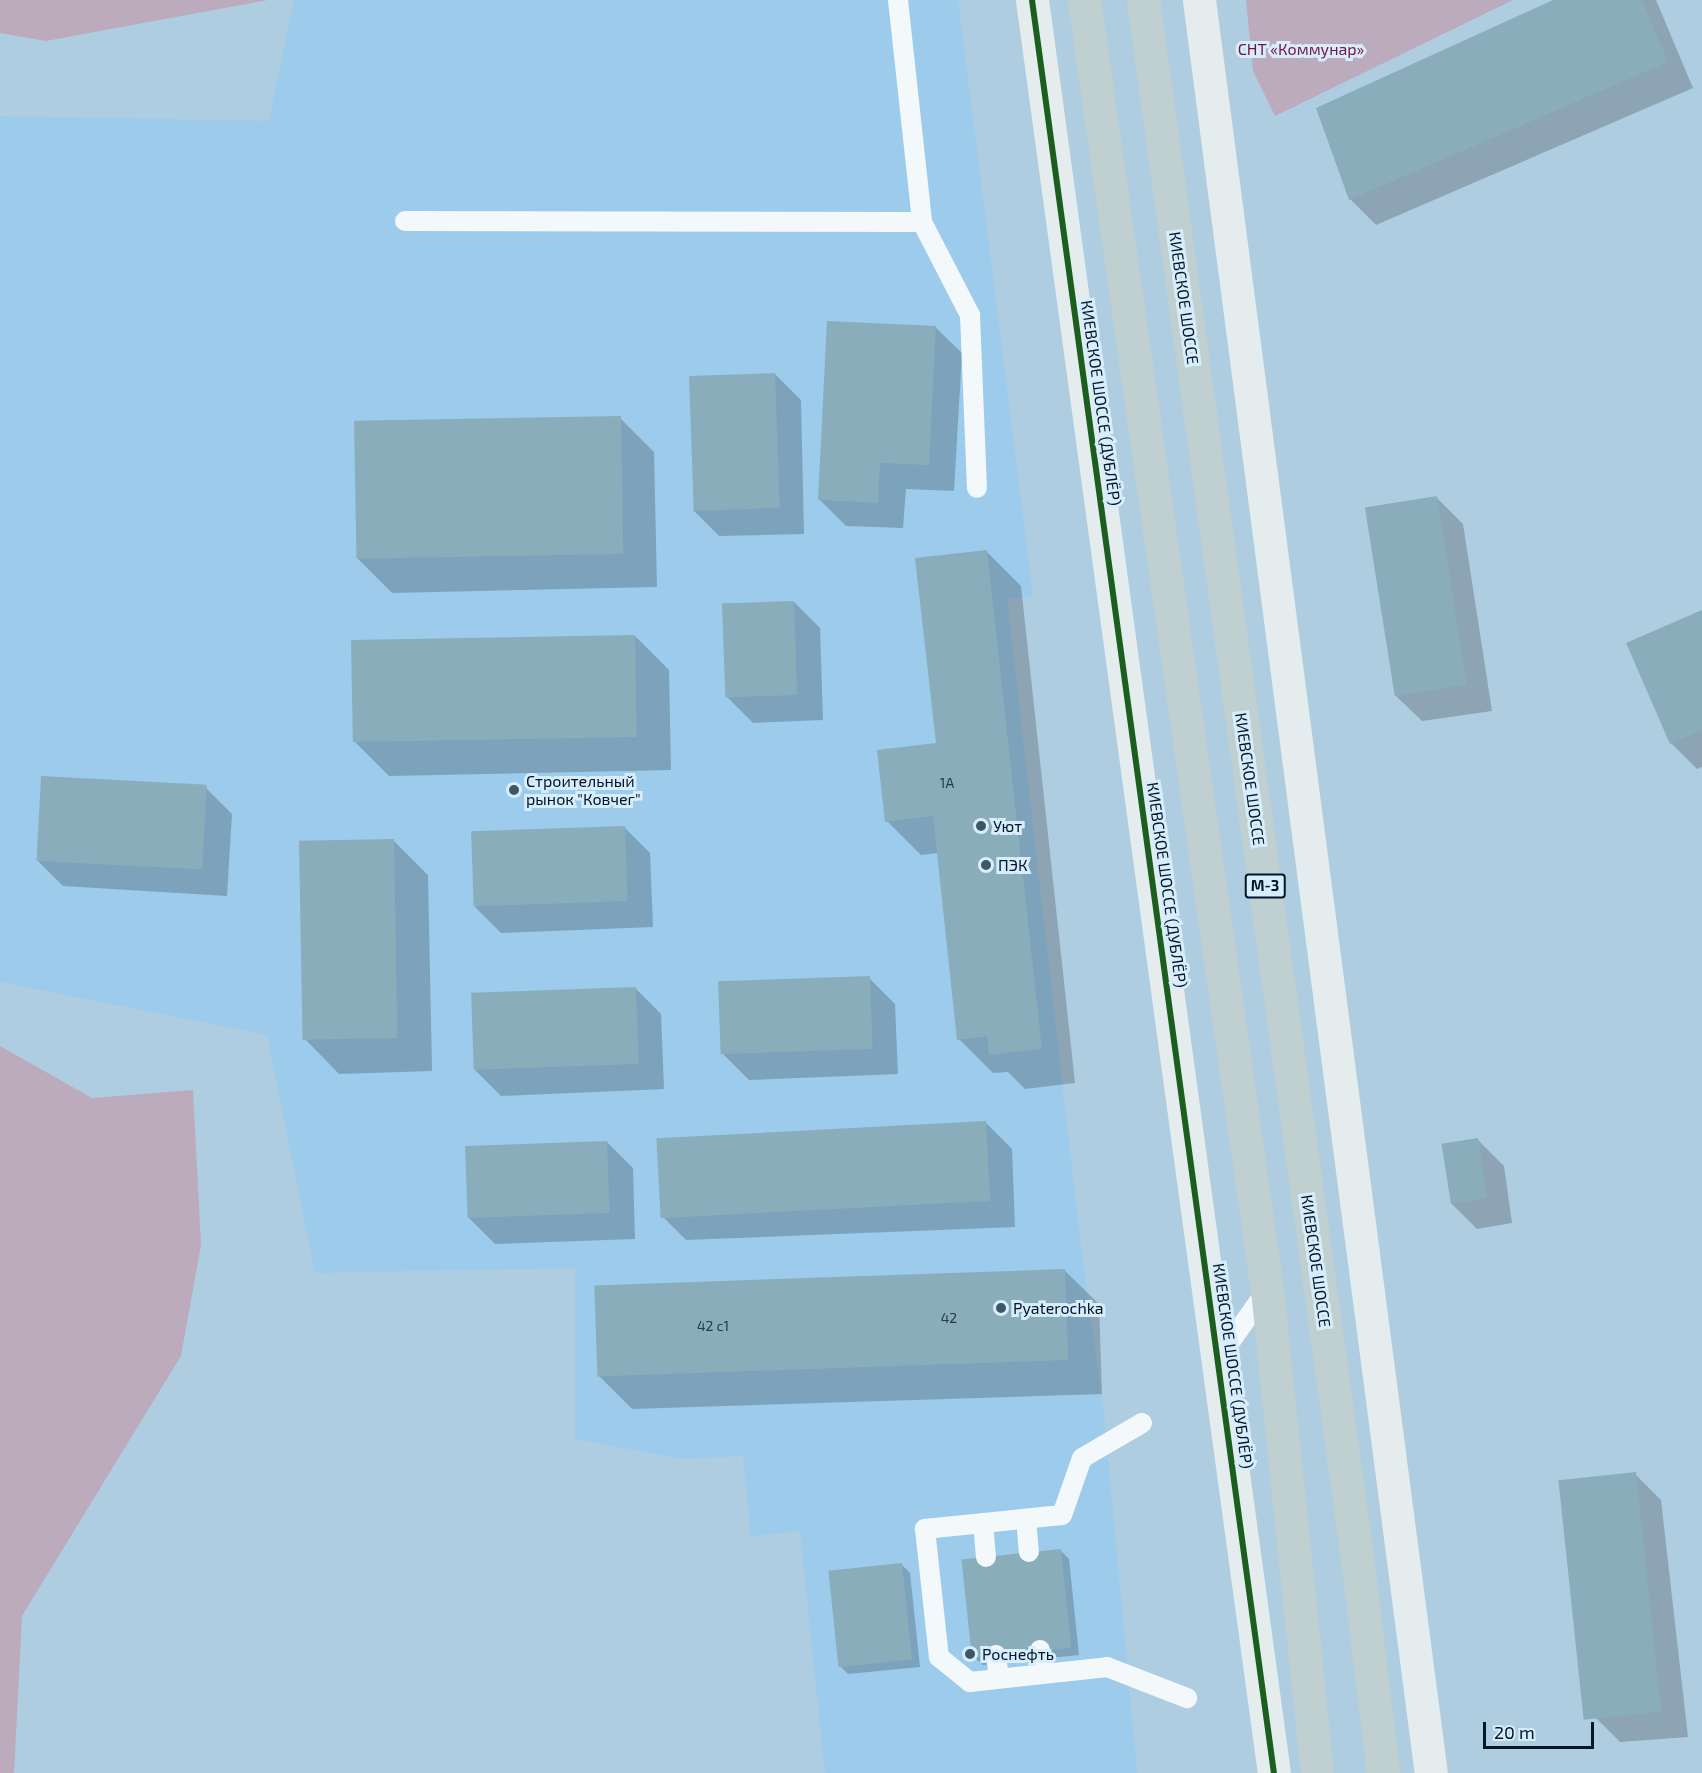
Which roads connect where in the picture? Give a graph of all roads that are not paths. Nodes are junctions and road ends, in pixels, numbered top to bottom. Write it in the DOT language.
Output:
graph roads {
  1 [pos="898,0"];
  2 [pos="1032,0"];
  3 [pos="1084,0"];
  4 [pos="1143,0"];
  5 [pos="1199,0"];
  6 [pos="405,221"];
  7 [pos="922,222"];
  8 [pos="977,488"];
  9 [pos="1267,1290"];
  10 [pos="1218,1359"];
  11 [pos="1142,1423"];
  12 [pos="1026,1519"];
  13 [pos="983,1523"];
  14 [pos="1029,1552"];
  15 [pos="986,1557"];
  16 [pos="1040,1650"];
  17 [pos="996,1655"];
  18 [pos="1042,1674"];
  19 [pos="999,1678"];
  20 [pos="1187,1698"];
  21 [pos="1274,1773"];
  22 [pos="1317,1773"];
  23 [pos="1383,1773"];
  24 [pos="1431,1773"];
  1 -- 7 [label="lane"];
  2 -- 10 [label="street, КИЕВСКОЕ ШОССЕ (ДУБЛЁР)"];
  3 -- 9 [label="highway"];
  4 -- 23 [label="highway, КИЕВСКОЕ ШОССЕ / М-3"];
  5 -- 24 [label="street"];
  6 -- 7 [label="lane"];
  7 -- 8 [label="lane"];
  9 -- 10 [label="lane"];
  9 -- 22 [label="highway"];
  10 -- 21 [label="street, КИЕВСКОЕ ШОССЕ (ДУБЛЁР)"];
  11 -- 12 [label="lane"];
  12 -- 13 [label="lane"];
  12 -- 14 [label="lane"];
  13 -- 15 [label="lane"];
  13 -- 19 [label="lane"];
  16 -- 18 [label="lane"];
  17 -- 19 [label="lane"];
  18 -- 19 [label="lane"];
  18 -- 20 [label="lane"];
}
